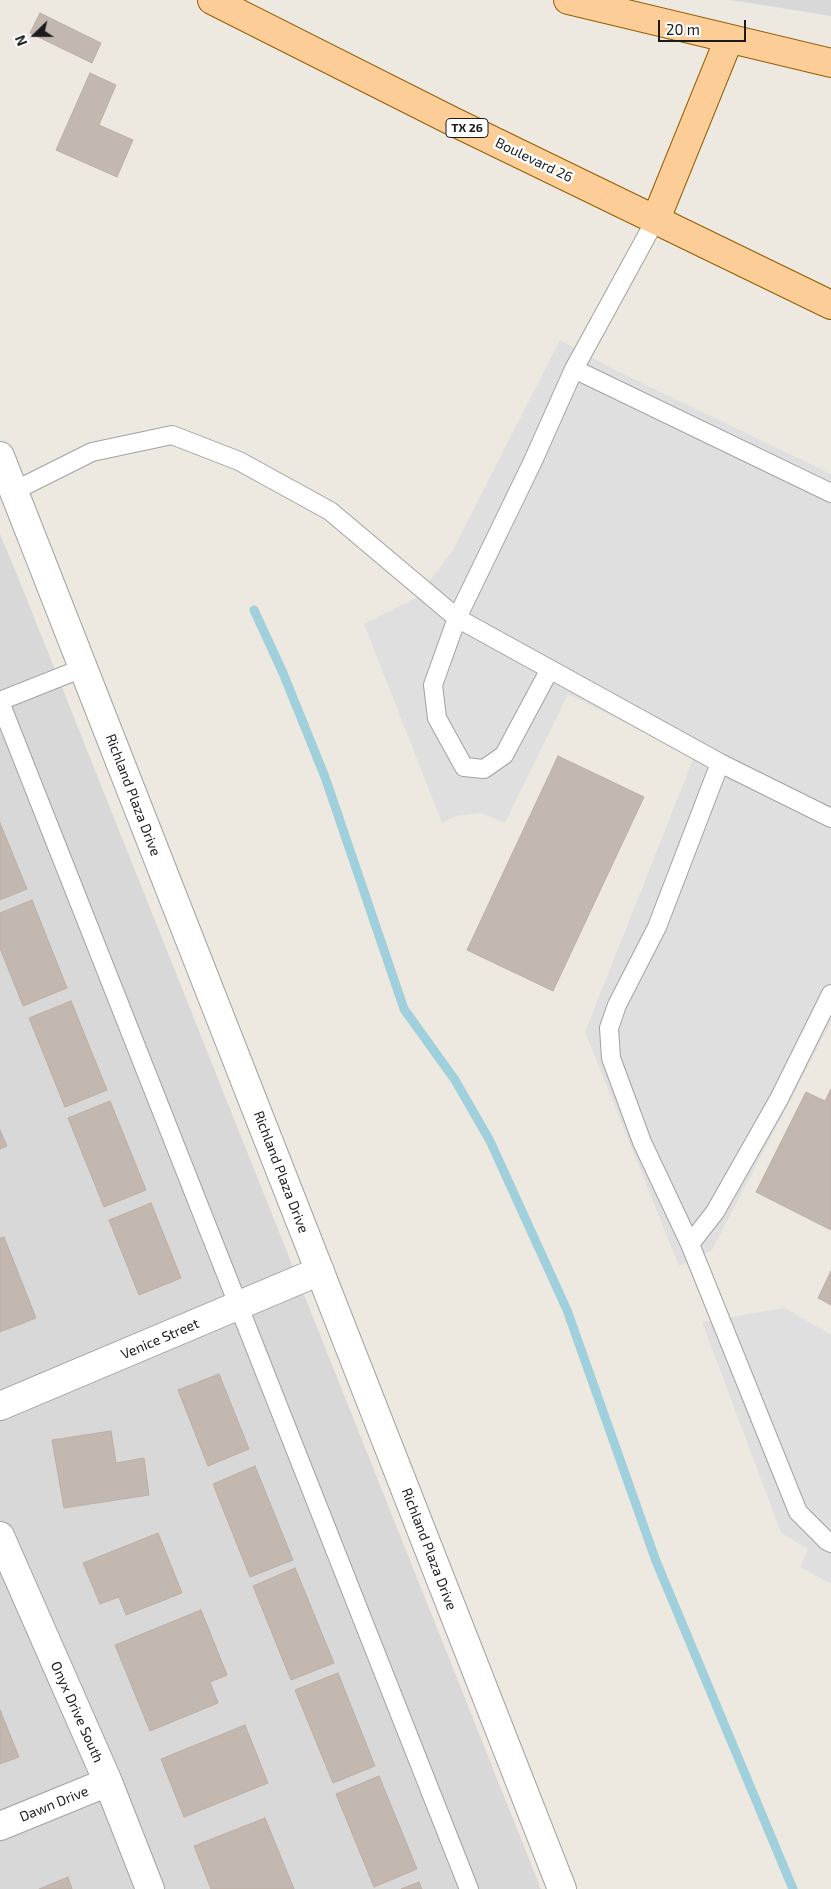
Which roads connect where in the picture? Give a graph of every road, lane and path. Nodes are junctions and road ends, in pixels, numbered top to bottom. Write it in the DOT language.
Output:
graph roads {
  1 [pos="212,0"];
  2 [pos="568,0"];
  3 [pos="729,39"];
  4 [pos="831,63"];
  5 [pos="656,219"];
  6 [pos="831,306"];
  7 [pos="574,369"];
  8 [pos="0,456"];
  9 [pos="14,491"];
  10 [pos="831,493"];
  11 [pos="457,618"];
  12 [pos="83,668"];
  13 [pos="550,669"];
  14 [pos="0,701"];
  15 [pos="720,763"];
  16 [pos="831,818"];
  17 [pos="831,994"];
  18 [pos="690,1244"];
  19 [pos="320,1271"];
  20 [pos="238,1306"];
  21 [pos="0,1406"];
  22 [pos="0,1536"];
  23 [pos="831,1543"];
  24 [pos="108,1782"];
  25 [pos="0,1826"];
  26 [pos="150,1889"];
  27 [pos="469,1889"];
  28 [pos="562,1889"];
  1 -- 5 [label="main road, Boulevard 26 / TX 26"];
  2 -- 3 [label="main road"];
  3 -- 4 [label="main road"];
  3 -- 5 [label="main road"];
  5 -- 6 [label="main road, Boulevard 26 / TX 26"];
  5 -- 7 [label="lane"];
  7 -- 10 [label="lane"];
  7 -- 11 [label="lane"];
  8 -- 9 [label="street, Richland Plaza Drive"];
  9 -- 11 [label="lane"];
  9 -- 12 [label="street, Richland Plaza Drive"];
  11 -- 13 [label="lane"];
  11 -- 13 [label="lane"];
  12 -- 14 [label="lane"];
  12 -- 19 [label="street, Richland Plaza Drive"];
  13 -- 15 [label="lane"];
  14 -- 20 [label="lane"];
  15 -- 16 [label="lane"];
  15 -- 18 [label="lane"];
  17 -- 18 [label="lane"];
  18 -- 23 [label="lane"];
  19 -- 20 [label="street, Venice Street"];
  19 -- 28 [label="street, Richland Plaza Drive"];
  20 -- 21 [label="street, Venice Street"];
  20 -- 27 [label="lane"];
  22 -- 24 [label="street, Onyx Drive South"];
  24 -- 25 [label="street, Dawn Drive"];
  24 -- 26 [label="street, Onyx Drive South"];
}
